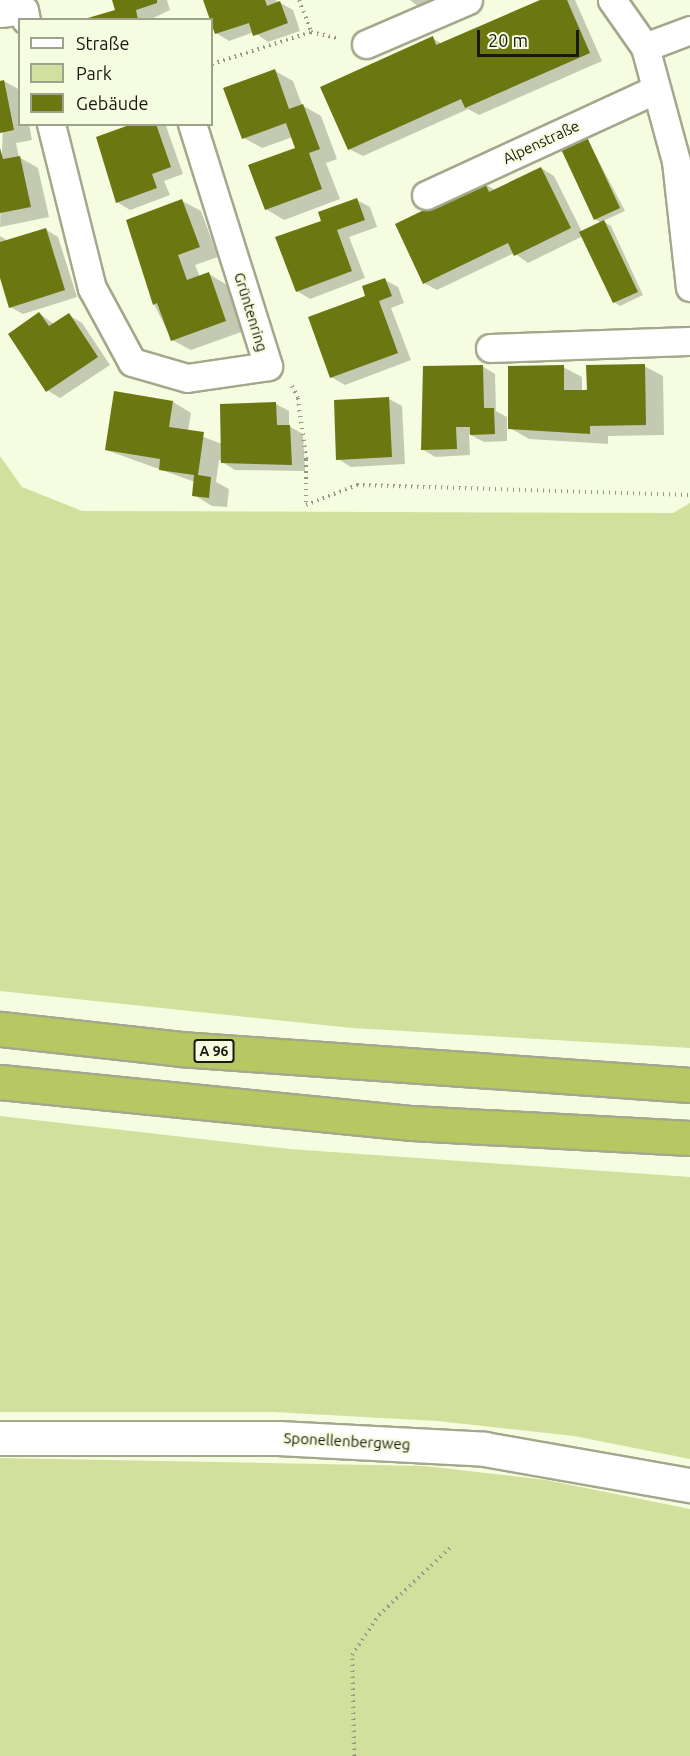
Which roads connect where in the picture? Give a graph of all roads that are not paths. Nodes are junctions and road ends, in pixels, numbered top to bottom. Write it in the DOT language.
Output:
graph roads {
  1 [pos="468,0"];
  2 [pos="612,0"];
  3 [pos="0,13"];
  4 [pos="26,18"];
  5 [pos="690,30"];
  6 [pos="366,44"];
  7 [pos="645,47"];
  8 [pos="656,89"];
  9 [pos="52,126"];
  10 [pos="193,126"];
  11 [pos="426,195"];
  12 [pos="689,259"];
  13 [pos="690,287"];
  14 [pos="690,341"];
  15 [pos="490,348"];
  16 [pos="0,1029"];
  17 [pos="0,1082"];
  18 [pos="690,1085"];
  19 [pos="690,1138"];
  20 [pos="0,1438"];
  21 [pos="690,1485"];
  1 -- 6 [label="street"];
  2 -- 7 [label="street"];
  3 -- 4 [label="street"];
  5 -- 7 [label="street"];
  7 -- 8 [label="street"];
  8 -- 11 [label="street, Alpenstraße"];
  8 -- 12 [label="street"];
  9 -- 10 [label="street, Grüntenring"];
  12 -- 13 [label="street"];
  14 -- 15 [label="street"];
  16 -- 18 [label="highway, A 96"];
  17 -- 19 [label="highway"];
  20 -- 21 [label="street, Sponellenbergweg"];
}
